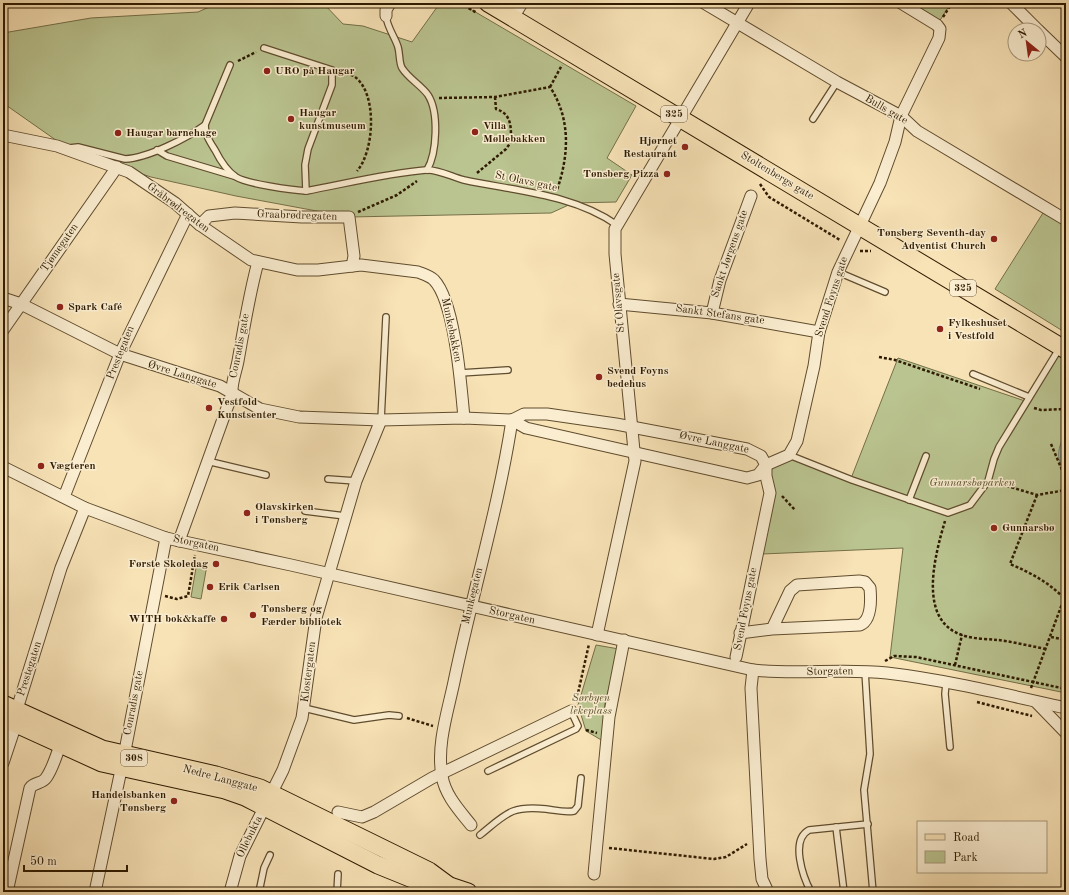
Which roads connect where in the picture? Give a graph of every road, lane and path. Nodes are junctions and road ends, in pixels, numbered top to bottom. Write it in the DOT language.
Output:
graph roads {
  1 [pos="390,3"];
  2 [pos="488,3"];
  3 [pos="522,3"];
  4 [pos="704,3"];
  5 [pos="749,3"];
  6 [pos="901,3"];
  7 [pos="1011,3"];
  8 [pos="386,16"];
  9 [pos="513,18"];
  10 [pos="1030,22"];
  11 [pos="737,23"];
  12 [pos="1047,39"];
  13 [pos="264,48"];
  14 [pos="1066,58"];
  15 [pos="230,65"];
  16 [pos="562,65"];
  17 [pos="332,70"];
  18 [pos="837,82"];
  19 [pos="550,87"];
  20 [pos="427,95"];
  21 [pos="495,97"];
  22 [pos="901,116"];
  23 [pos="681,118"];
  24 [pos="813,119"];
  25 [pos="205,124"];
  26 [pos="3,135"];
  27 [pos="67,149"];
  28 [pos="157,150"];
  29 [pos="117,167"];
  30 [pos="427,170"];
  31 [pos="236,177"];
  32 [pos="462,180"];
  33 [pos="344,184"];
  34 [pos="306,191"];
  35 [pos="751,196"];
  36 [pos="554,198"];
  37 [pos="188,214"];
  38 [pos="348,217"];
  39 [pos="1066,220"];
  40 [pos="200,225"];
  41 [pos="617,225"];
  42 [pos="860,226"];
  43 [pos="258,262"];
  44 [pos="352,266"];
  45 [pos="838,272"];
  46 [pos="885,292"];
  47 [pos="3,298"];
  48 [pos="21,304"];
  49 [pos="620,304"];
  50 [pos="712,313"];
  51 [pos="386,317"];
  52 [pos="3,330"];
  53 [pos="819,332"];
  54 [pos="1063,348"];
  55 [pos="120,354"];
  56 [pos="880,356"];
  57 [pos="508,370"];
  58 [pos="460,373"];
  59 [pos="974,374"];
  60 [pos="986,391"];
  61 [pos="232,394"];
  62 [pos="1029,397"];
  63 [pos="1024,404"];
  64 [pos="1066,409"];
  65 [pos="464,418"];
  66 [pos="381,420"];
  67 [pos="512,420"];
  68 [pos="631,427"];
  69 [pos="1050,444"];
  70 [pos="634,452"];
  71 [pos="789,455"];
  72 [pos="926,456"];
  73 [pos="208,461"];
  74 [pos="766,465"];
  75 [pos="3,468"];
  76 [pos="1066,473"];
  77 [pos="266,475"];
  78 [pos="328,479"];
  79 [pos="988,480"];
  80 [pos="356,481"];
  81 [pos="1066,490"];
  82 [pos="1037,495"];
  83 [pos="64,497"];
  84 [pos="909,500"];
  85 [pos="85,508"];
  86 [pos="305,511"];
  87 [pos="948,514"];
  88 [pos="345,516"];
  89 [pos="166,538"];
  90 [pos="179,541"];
  91 [pos="195,544"];
  92 [pos="328,575"];
  93 [pos="1066,593"];
  94 [pos="171,598"];
  95 [pos="1064,598"];
  96 [pos="470,607"];
  97 [pos="772,629"];
  98 [pos="740,633"];
  99 [pos="597,635"];
  100 [pos="962,635"];
  101 [pos="1051,637"];
  102 [pos="624,640"];
  103 [pos="1066,640"];
  104 [pos="1046,649"];
  105 [pos="736,657"];
  106 [pos="955,665"];
  107 [pos="753,670"];
  108 [pos="865,671"];
  109 [pos="946,682"];
  110 [pos="1033,682"];
  111 [pos="1066,689"];
  112 [pos="974,701"];
  113 [pos="1036,701"];
  114 [pos="304,708"];
  115 [pos="1066,708"];
  116 [pos="570,711"];
  117 [pos="10,714"];
  118 [pos="399,716"];
  119 [pos="1056,722"];
  120 [pos="578,726"];
  121 [pos="445,729"];
  122 [pos="1066,733"];
  123 [pos="607,735"];
  124 [pos="63,739"];
  125 [pos="950,747"];
  126 [pos="123,762"];
  127 [pos="3,763"];
  128 [pos="488,771"];
  129 [pos="442,774"];
  130 [pos="581,778"];
  131 [pos="268,800"];
  132 [pos="338,812"];
  133 [pos="868,824"];
  134 [pos="471,825"];
  135 [pos="836,827"];
  136 [pos="480,835"];
  137 [pos="759,836"];
  138 [pos="596,847"];
  139 [pos="270,855"];
  140 [pos="338,874"];
  141 [pos="594,874"];
  142 [pos="762,879"];
  143 [pos="449,889"];
  144 [pos="7,892"];
  145 [pos="95,892"];
  146 [pos="230,892"];
  147 [pos="259,892"];
  148 [pos="336,892"];
  149 [pos="468,892"];
  150 [pos="759,892"];
  151 [pos="768,892"];
  152 [pos="811,892"];
  153 [pos="844,892"];
  154 [pos="873,892"];
  1 -- 8 [label="street"];
  2 -- 9 [label="main road, Stoltenbergs gate / 325"];
  3 -- 9 [label="street"];
  4 -- 11 [label="street, Bulls gate"];
  5 -- 11 [label="street, St Olavsgate"];
  6 -- 22 [label="street, Svend Foyns gate"];
  7 -- 10 [label="street"];
  8 -- 20 [label="lane"];
  9 -- 23 [label="main road, Stoltenbergs gate / 325"];
  11 -- 18 [label="street, Bulls gate"];
  11 -- 23 [label="street, St Olavsgate"];
  12 -- 14 [label="street"];
  13 -- 15 [label="path"];
  13 -- 17 [label="lane"];
  15 -- 25 [label="lane"];
  16 -- 19 [label="path"];
  17 -- 33 [label="path"];
  17 -- 34 [label="lane"];
  18 -- 22 [label="street, Bulls gate"];
  18 -- 24 [label="lane"];
  19 -- 21 [label="path"];
  19 -- 36 [label="path"];
  20 -- 21 [label="path"];
  20 -- 30 [label="lane"];
  21 -- 32 [label="path"];
  22 -- 39 [label="street, Bulls gate"];
  22 -- 42 [label="street, Svend Foyns gate"];
  23 -- 41 [label="street, St Olavsgate"];
  23 -- 42 [label="main road, Stoltenbergs gate / 325"];
  25 -- 28 [label="lane"];
  25 -- 31 [label="lane"];
  26 -- 27 [label="street, Gråbrødregaten"];
  27 -- 28 [label="lane"];
  27 -- 29 [label="street, Gråbrødregaten"];
  28 -- 31 [label="lane"];
  29 -- 37 [label="street, Gråbrødregaten"];
  29 -- 48 [label="street, Tjømegaten"];
  30 -- 32 [label="lane, St Olavs gate"];
  30 -- 33 [label="lane"];
  30 -- 38 [label="path"];
  31 -- 34 [label="lane"];
  32 -- 36 [label="lane, St Olavs gate"];
  33 -- 34 [label="lane"];
  35 -- 50 [label="street, Sankt Jørgens gate"];
  36 -- 41 [label="lane, St Olavs gate"];
  37 -- 40 [label="street, Gråbrødregaten"];
  37 -- 55 [label="street, Prestegaten"];
  38 -- 40 [label="street, Graabrødregaten"];
  38 -- 44 [label="street, Graabrødregaten"];
  40 -- 43 [label="street, Gråbrødregaten"];
  41 -- 49 [label="street, St Olavsgate"];
  42 -- 45 [label="street, Svend Foyns gate"];
  42 -- 54 [label="main road, Stoltenbergs gate / 325"];
  43 -- 44 [label="street, Munkebakken"];
  43 -- 61 [label="street, Conradis gate"];
  44 -- 58 [label="street, Munkebakken"];
  45 -- 46 [label="lane"];
  45 -- 53 [label="street, Svend Foyns gate"];
  47 -- 48 [label="street, Øvre Langgate"];
  48 -- 52 [label="street, Tjømegaten"];
  48 -- 55 [label="street, Øvre Langgate"];
  49 -- 50 [label="street, Sankt Stefans gate"];
  49 -- 68 [label="street, St Olavsgate"];
  50 -- 53 [label="street, Sankt Stefans gate"];
  51 -- 66 [label="lane"];
  53 -- 71 [label="street, Svend Foyns gate"];
  54 -- 62 [label="lane"];
  55 -- 61 [label="street, Øvre Langgate"];
  55 -- 83 [label="street, Prestegaten"];
  56 -- 60 [label="path"];
  57 -- 58 [label="lane"];
  58 -- 65 [label="street, Munkebakken"];
  59 -- 62 [label="lane"];
  61 -- 66 [label="street, Øvre Langgate"];
  61 -- 73 [label="street, Conradis gate"];
  62 -- 63 [label="lane"];
  63 -- 64 [label="path"];
  63 -- 79 [label="lane"];
  65 -- 66 [label="street, Øvre Langgate"];
  65 -- 67 [label="street, Øvre Langgate"];
  66 -- 80 [label="street, Klostergaten"];
  67 -- 68 [label="street, Øvre Langgate"];
  67 -- 70 [label="street, Øvre Langgate"];
  67 -- 96 [label="street, Munkegaten"];
  68 -- 70 [label="street, St Olavsgate"];
  68 -- 74 [label="street, Øvre Langgate"];
  69 -- 76 [label="path"];
  70 -- 74 [label="street, Øvre Langgate"];
  70 -- 99 [label="street, St Olavsgate"];
  71 -- 74 [label="street"];
  71 -- 84 [label="lane"];
  72 -- 84 [label="lane"];
  73 -- 77 [label="lane"];
  73 -- 90 [label="street, Conradis gate"];
  74 -- 98 [label="street, Svend Foyns gate"];
  75 -- 83 [label="street, Storgaten"];
  78 -- 80 [label="lane"];
  79 -- 82 [label="path"];
  79 -- 87 [label="lane"];
  80 -- 88 [label="street, Klostergaten"];
  81 -- 82 [label="path"];
  82 -- 95 [label="path"];
  83 -- 85 [label="street, Storgaten"];
  84 -- 87 [label="lane"];
  85 -- 89 [label="street, Storgaten"];
  85 -- 117 [label="street, Prestegaten"];
  86 -- 88 [label="lane"];
  87 -- 100 [label="path"];
  88 -- 92 [label="street, Klostergaten"];
  89 -- 90 [label="street, Storgaten"];
  89 -- 126 [label="street, Conradis gate"];
  90 -- 91 [label="street, Storgaten"];
  91 -- 92 [label="street, Storgaten"];
  91 -- 94 [label="path"];
  92 -- 96 [label="street, Storgaten"];
  92 -- 114 [label="street, Klostergaten"];
  93 -- 95 [label="path"];
  95 -- 101 [label="path"];
  96 -- 99 [label="street, Storgaten"];
  96 -- 121 [label="street, Munkegaten"];
  97 -- 97 [label="street"];
  97 -- 98 [label="street"];
  98 -- 105 [label="street, Svend Foyns gate"];
  99 -- 102 [label="street, Storgaten"];
  99 -- 116 [label="path"];
  100 -- 104 [label="path"];
  100 -- 106 [label="path"];
  101 -- 103 [label="path"];
  101 -- 104 [label="path"];
  102 -- 107 [label="street, Storgaten"];
  102 -- 123 [label="street"];
  104 -- 110 [label="path"];
  106 -- 108 [label="path"];
  106 -- 110 [label="path"];
  107 -- 108 [label="street, Storgaten"];
  107 -- 137 [label="street"];
  108 -- 109 [label="street, Storgaten"];
  108 -- 133 [label="lane"];
  109 -- 113 [label="street, Storgaten"];
  109 -- 125 [label="lane"];
  110 -- 111 [label="path"];
  112 -- 119 [label="path"];
  113 -- 115 [label="street, Storgaten"];
  113 -- 119 [label="street"];
  114 -- 118 [label="lane"];
  114 -- 131 [label="street, Klostergaten"];
  116 -- 120 [label="lane"];
  116 -- 129 [label="street"];
  117 -- 124 [label="main road, Nedre Langgate / 308"];
  117 -- 127 [label="street, Prestegaten"];
  118 -- 121 [label="path"];
  119 -- 122 [label="street"];
  120 -- 123 [label="path"];
  120 -- 128 [label="lane"];
  121 -- 129 [label="street, Munkegaten"];
  123 -- 138 [label="street"];
  124 -- 126 [label="main road, Nedre Langgate / 308"];
  124 -- 144 [label="street"];
  126 -- 131 [label="main road, Nedre Langgate / 308"];
  126 -- 145 [label="street, Conradis gate"];
  129 -- 132 [label="street"];
  129 -- 134 [label="street, Munkegaten"];
  130 -- 136 [label="lane"];
  131 -- 143 [label="main road, Nedre Langgate / 308"];
  131 -- 146 [label="street, Ollebukta"];
  133 -- 135 [label="lane"];
  133 -- 154 [label="lane"];
  135 -- 152 [label="lane"];
  135 -- 153 [label="lane"];
  137 -- 138 [label="path"];
  137 -- 142 [label="street"];
  138 -- 141 [label="street"];
  139 -- 147 [label="lane"];
  140 -- 148 [label="lane"];
  142 -- 150 [label="street"];
  142 -- 151 [label="street"];
  143 -- 149 [label="main road, Nedre Langgate / 308"];
}
